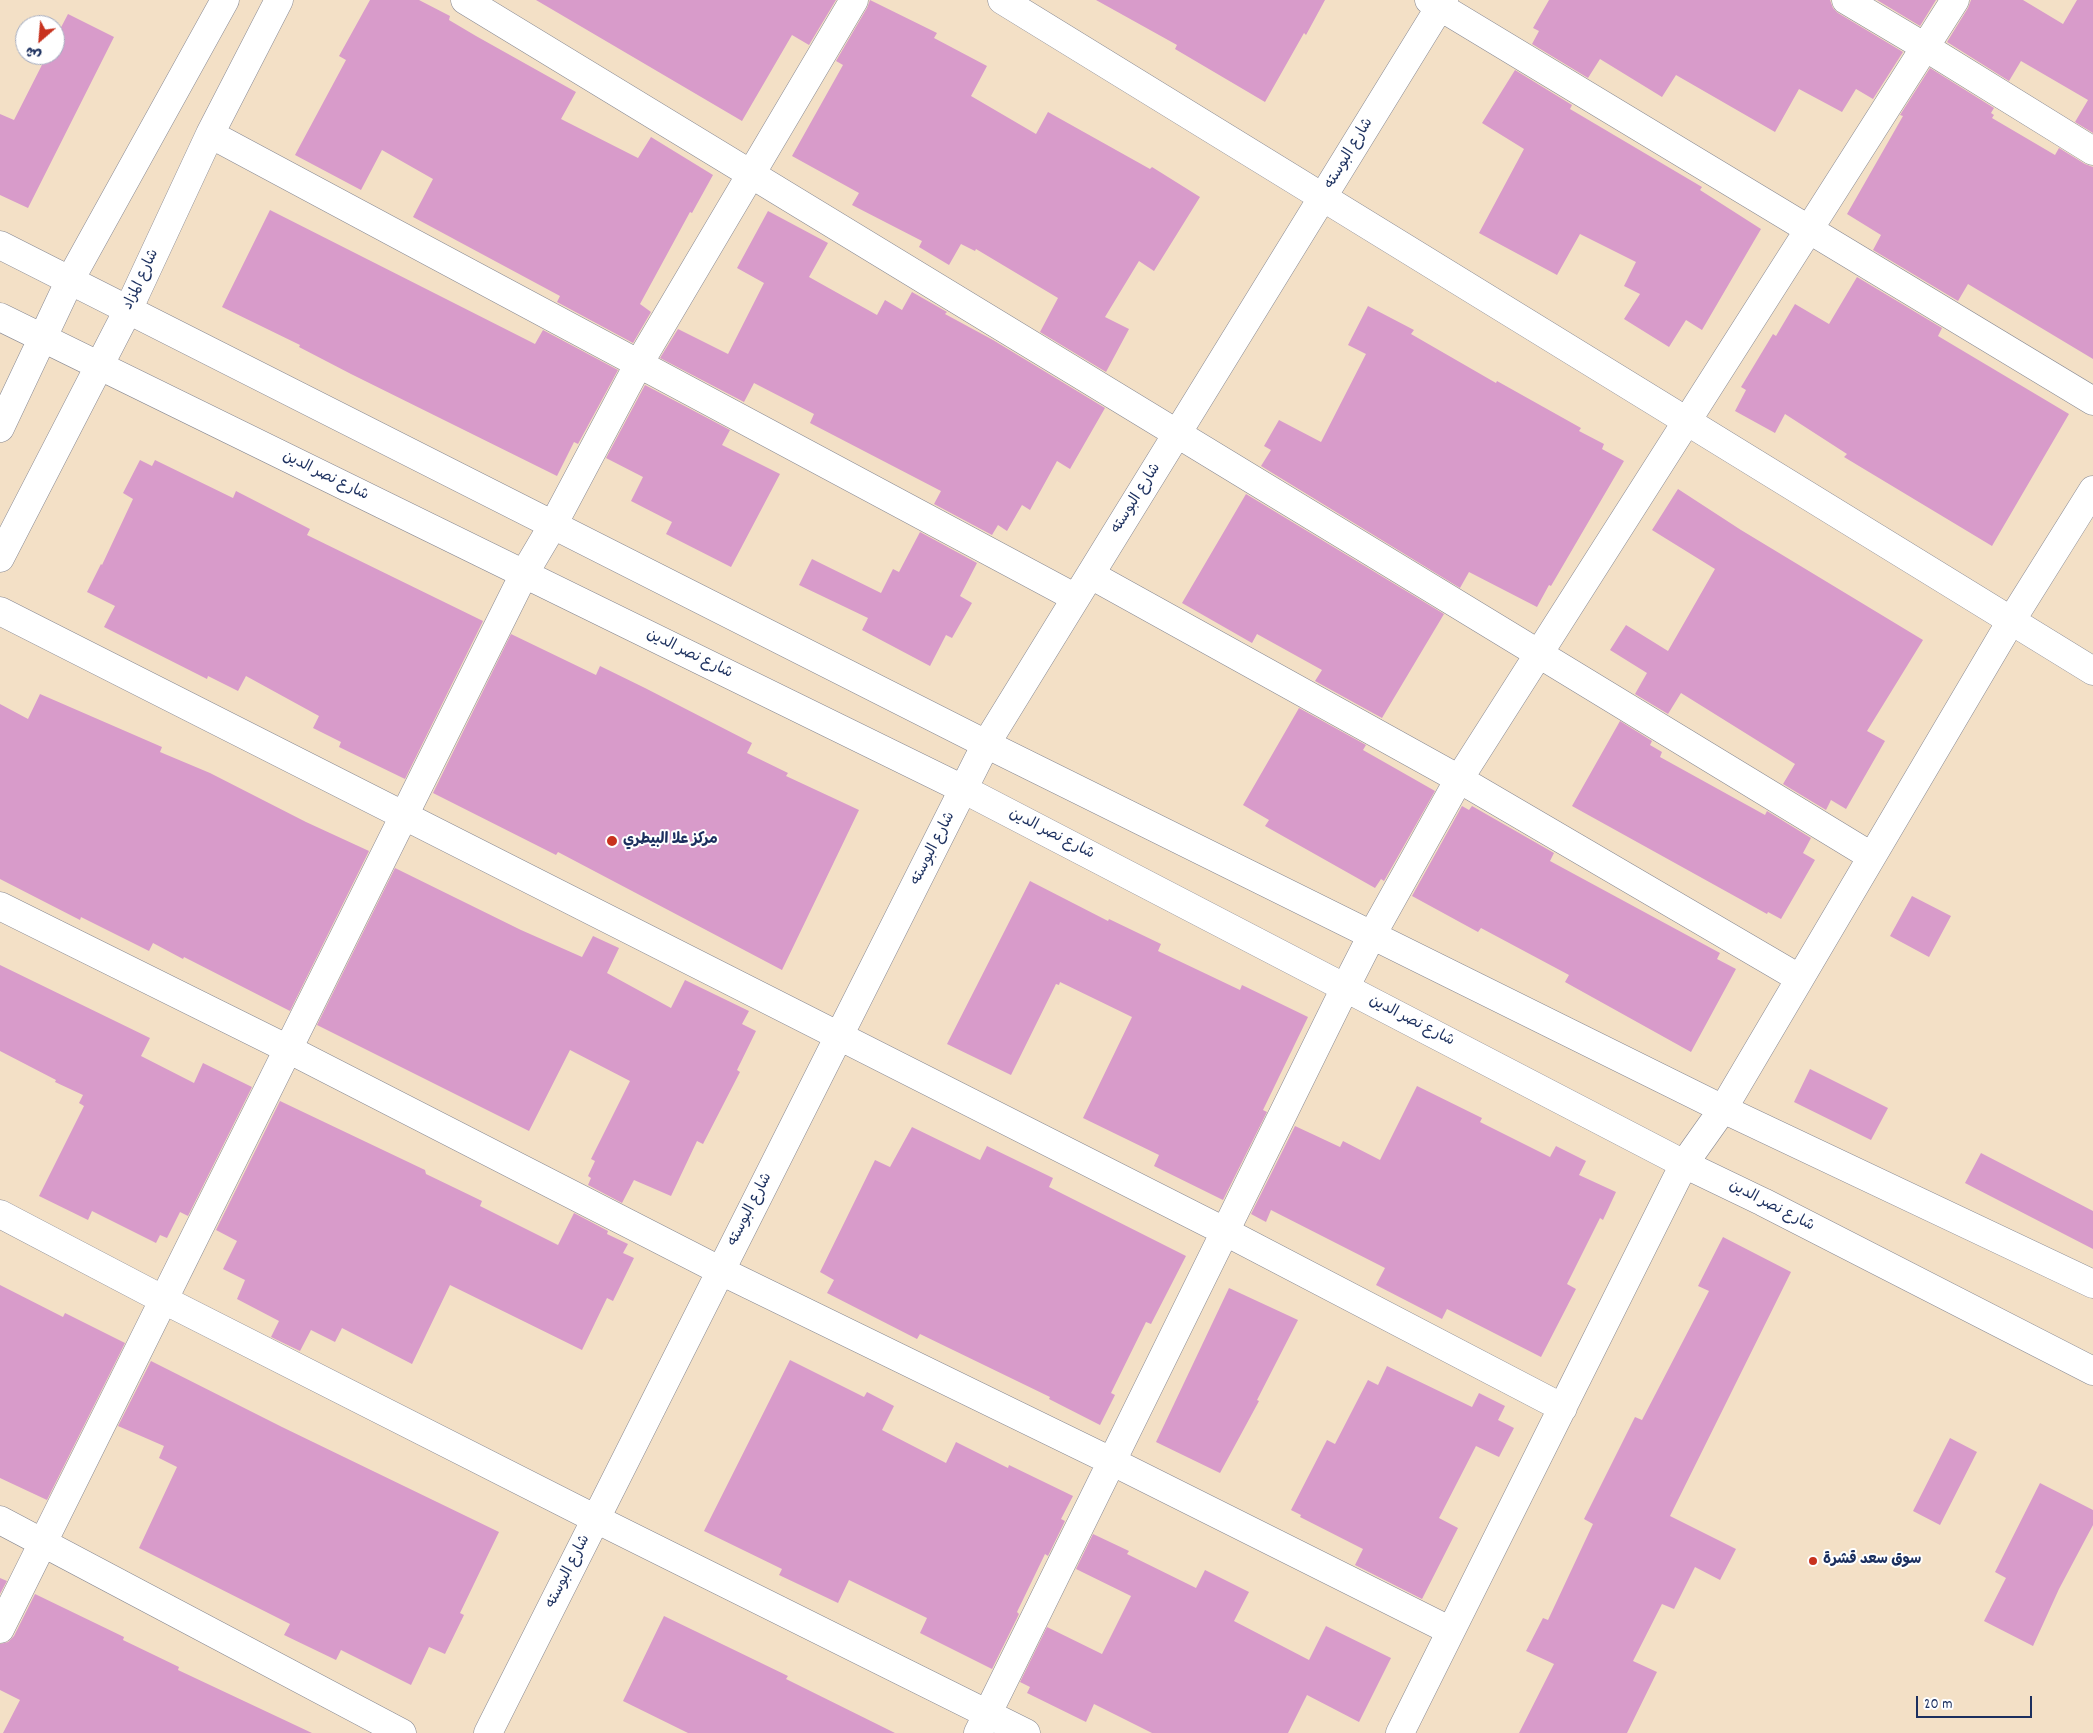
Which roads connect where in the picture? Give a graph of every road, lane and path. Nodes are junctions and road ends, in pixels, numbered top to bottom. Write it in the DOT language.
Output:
graph roads {
  1 [pos="225,0"];
  2 [pos="279,0"];
  3 [pos="465,0"];
  4 [pos="854,0"];
  5 [pos="1002,0"];
  6 [pos="1846,0"];
  7 [pos="1955,0"];
  8 [pos="1438,2"];
  9 [pos="1925,46"];
  10 [pos="210,134"];
  11 [pos="2093,151"];
  12 [pos="751,175"];
  13 [pos="1323,197"];
  14 [pos="1809,230"];
  15 [pos="0,245"];
  16 [pos="70,280"];
  17 [pos="128,310"];
  18 [pos="0,317"];
  19 [pos="42,339"];
  20 [pos="638,365"];
  21 [pos="99,366"];
  22 [pos="2093,401"];
  23 [pos="1687,421"];
  24 [pos="0,428"];
  25 [pos="1177,434"];
  26 [pos="2093,490"];
  27 [pos="552,525"];
  28 [pos="0,558"];
  29 [pos="524,574"];
  30 [pos="1091,574"];
  31 [pos="1076,598"];
  32 [pos="0,611"];
  33 [pos="2012,620"];
  34 [pos="1539,654"];
  35 [pos="2093,671"];
  36 [pos="986,744"];
  37 [pos="1459,779"];
  38 [pos="963,789"];
  39 [pos="404,814"];
  40 [pos="1871,856"];
  41 [pos="0,906"];
  42 [pos="1372,935"];
  43 [pos="1799,978"];
  44 [pos="1346,988"];
  45 [pos="839,1037"];
  46 [pos="288,1049"];
  47 [pos="1723,1109"];
  48 [pos="1684,1164"];
  49 [pos="0,1214"];
  50 [pos="1224,1232"];
  51 [pos="721,1271"];
  52 [pos="2093,1284"];
  53 [pos="164,1300"];
  54 [pos="2093,1371"];
  55 [pos="1563,1408"];
  56 [pos="1113,1462"];
  57 [pos="596,1519"];
  58 [pos="0,1520"];
  59 [pos="43,1543"];
  60 [pos="0,1629"];
  61 [pos="1451,1631"];
  62 [pos="983,1723"];
  63 [pos="402,1733"];
  64 [pos="488,1733"];
  65 [pos="1026,1733"];
  66 [pos="1400,1733"];
  1 -- 16 [label="street"];
  2 -- 10 [label="street, شارع المزاد"];
  3 -- 12 [label="street"];
  4 -- 12 [label="street"];
  5 -- 13 [label="street"];
  6 -- 9 [label="street"];
  7 -- 9 [label="street"];
  8 -- 13 [label="street, شارع البوسته"];
  8 -- 14 [label="street"];
  9 -- 11 [label="street"];
  9 -- 14 [label="street"];
  10 -- 17 [label="street, شارع المزاد"];
  10 -- 20 [label="street"];
  12 -- 20 [label="street"];
  12 -- 25 [label="street"];
  13 -- 23 [label="street"];
  13 -- 25 [label="street, شارع البوسته"];
  14 -- 22 [label="street"];
  14 -- 23 [label="street"];
  15 -- 16 [label="street"];
  16 -- 17 [label="street"];
  16 -- 19 [label="street"];
  17 -- 21 [label="street, شارع المزاد"];
  17 -- 27 [label="street"];
  18 -- 19 [label="street, شارع نصر الدين"];
  19 -- 21 [label="street, شارع نصر الدين"];
  19 -- 24 [label="street"];
  20 -- 27 [label="street"];
  20 -- 31 [label="street"];
  21 -- 28 [label="street, شارع المزاد"];
  21 -- 29 [label="street, شارع نصر الدين"];
  23 -- 33 [label="street"];
  23 -- 34 [label="street"];
  25 -- 30 [label="street, شارع البوسته"];
  25 -- 34 [label="street"];
  26 -- 33 [label="street"];
  27 -- 29 [label="street"];
  27 -- 36 [label="street"];
  29 -- 38 [label="street, شارع نصر الدين"];
  29 -- 39 [label="street"];
  30 -- 31 [label="street, شارع البوسته"];
  30 -- 37 [label="street"];
  31 -- 36 [label="street, شارع البوسته"];
  32 -- 39 [label="street"];
  33 -- 35 [label="street"];
  33 -- 40 [label="street"];
  34 -- 37 [label="street"];
  34 -- 40 [label="street"];
  36 -- 38 [label="street, شارع البوسته"];
  36 -- 42 [label="street"];
  37 -- 42 [label="street"];
  37 -- 43 [label="street"];
  38 -- 44 [label="street, شارع نصر الدين"];
  38 -- 45 [label="street, شارع البوسته"];
  39 -- 45 [label="street"];
  39 -- 46 [label="street"];
  40 -- 43 [label="street"];
  41 -- 46 [label="street"];
  42 -- 44 [label="street"];
  42 -- 47 [label="street"];
  43 -- 47 [label="street"];
  44 -- 48 [label="street, شارع نصر الدين"];
  44 -- 50 [label="street"];
  45 -- 50 [label="street"];
  45 -- 51 [label="street, شارع البوسته"];
  46 -- 51 [label="street"];
  46 -- 53 [label="street"];
  47 -- 48 [label="street"];
  47 -- 52 [label="street"];
  48 -- 54 [label="street, شارع نصر الدين"];
  48 -- 55 [label="street"];
  49 -- 53 [label="street"];
  50 -- 55 [label="street"];
  50 -- 56 [label="street"];
  51 -- 56 [label="street"];
  51 -- 57 [label="street, شارع البوسته"];
  53 -- 57 [label="street"];
  53 -- 59 [label="street"];
  55 -- 61 [label="street"];
  56 -- 61 [label="street"];
  56 -- 62 [label="street"];
  57 -- 62 [label="street"];
  57 -- 64 [label="street, شارع البوسته"];
  58 -- 59 [label="street"];
  59 -- 60 [label="street"];
  59 -- 63 [label="street"];
  61 -- 66 [label="street"];
  62 -- 65 [label="street"];
}
